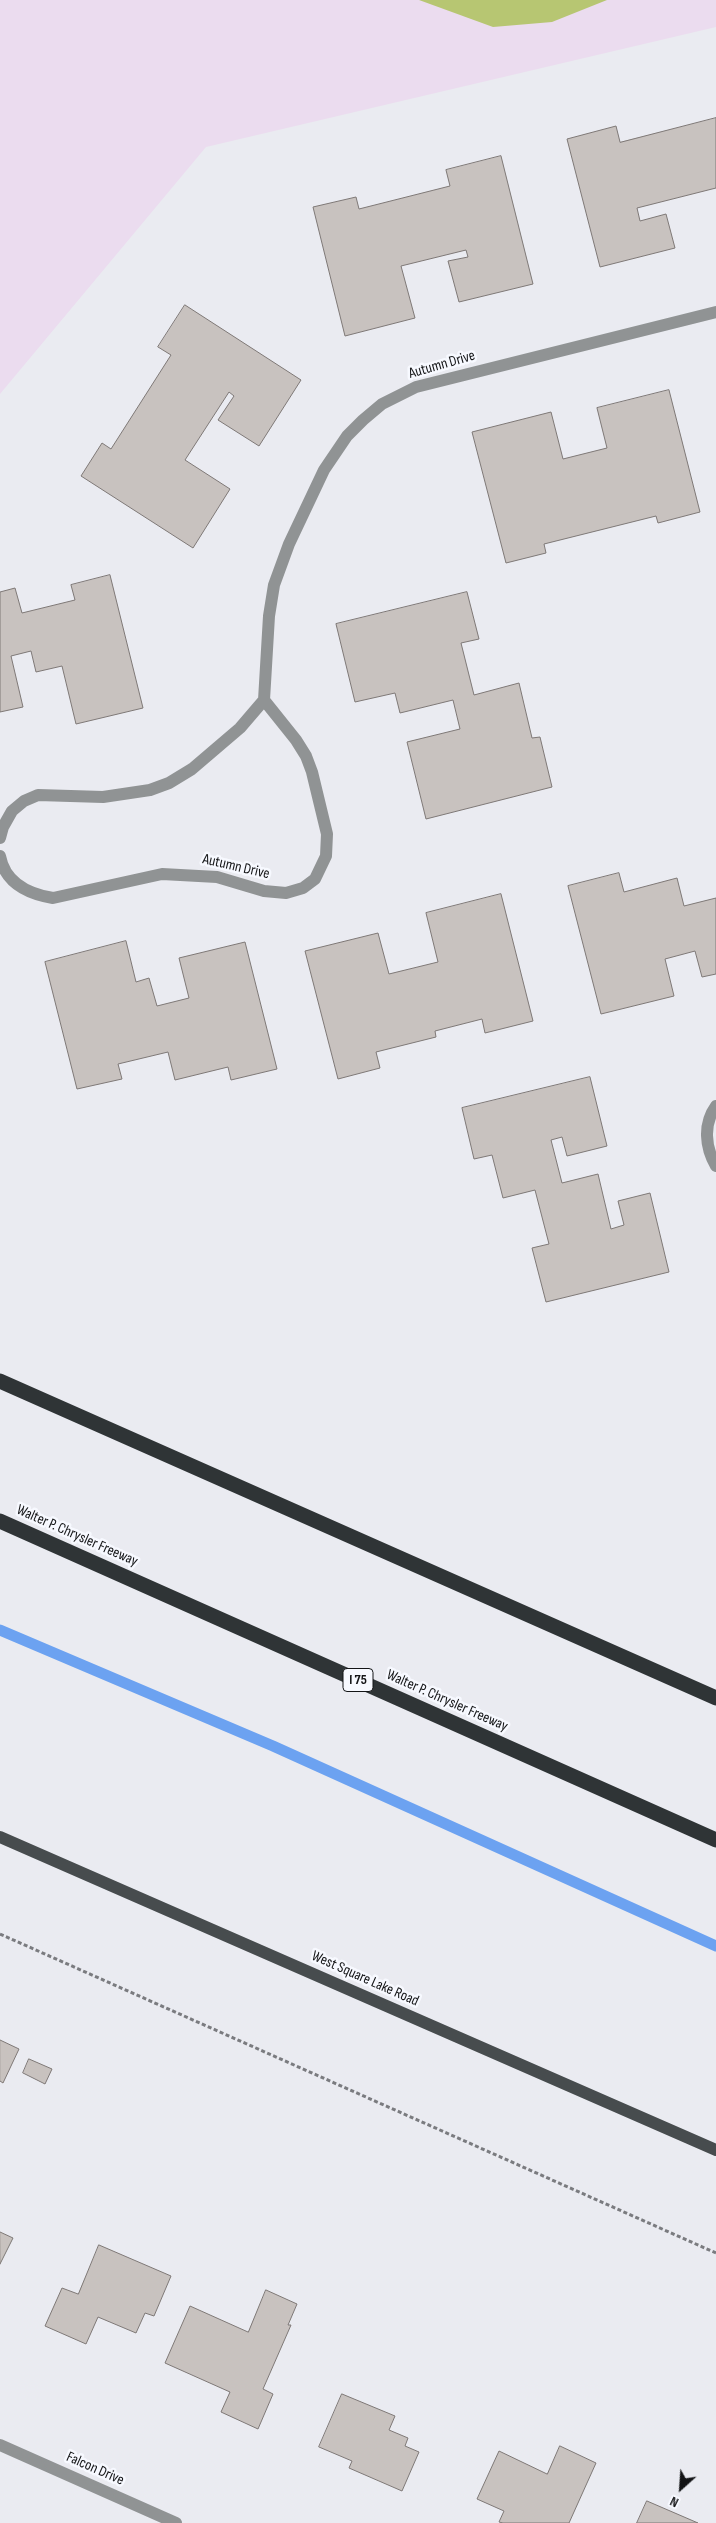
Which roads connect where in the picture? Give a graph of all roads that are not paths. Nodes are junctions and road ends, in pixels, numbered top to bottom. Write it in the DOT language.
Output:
graph roads {
  1 [pos="716,312"];
  2 [pos="264,700"];
  3 [pos="0,838"];
  4 [pos="0,856"];
  5 [pos="716,1106"];
  6 [pos="716,1166"];
  7 [pos="0,1381"];
  8 [pos="0,1521"];
  9 [pos="716,1698"];
  10 [pos="0,1837"];
  11 [pos="716,1840"];
  12 [pos="716,2150"];
  13 [pos="0,2445"];
  14 [pos="176,2523"];
  1 -- 2 [label="street, Autumn Drive"];
  2 -- 3 [label="street"];
  2 -- 4 [label="street, Autumn Drive"];
  5 -- 6 [label="street"];
  7 -- 9 [label="highway"];
  8 -- 11 [label="highway, Walter P. Chrysler Freeway / I 75"];
  10 -- 12 [label="main road, West Square Lake Road"];
  13 -- 14 [label="street, Falcon Drive"];
}
